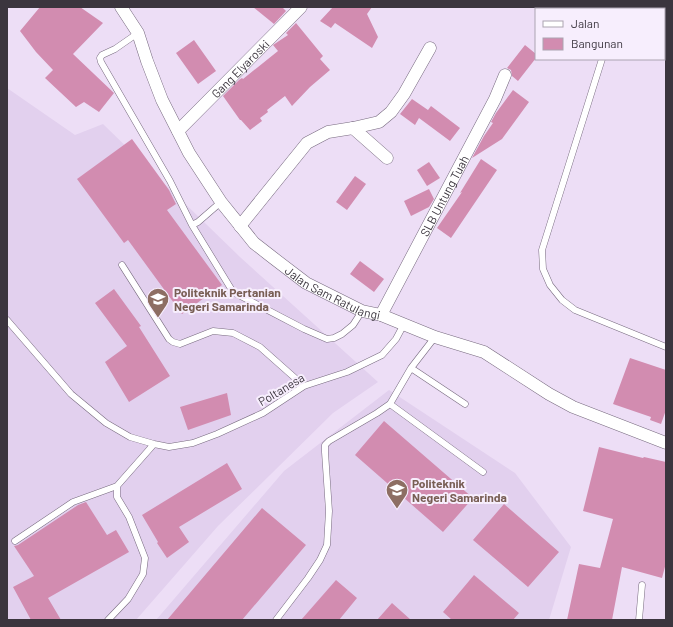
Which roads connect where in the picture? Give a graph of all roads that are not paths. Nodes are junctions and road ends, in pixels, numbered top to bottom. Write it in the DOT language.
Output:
graph roads {
  1 [pos="121,7"];
  2 [pos="301,7"];
  3 [pos="138,32"];
  4 [pos="430,48"];
  5 [pos="602,60"];
  6 [pos="505,75"];
  7 [pos="353,128"];
  8 [pos="178,131"];
  9 [pos="387,158"];
  10 [pos="221,202"];
  11 [pos="192,225"];
  12 [pos="240,226"];
  13 [pos="122,265"];
  14 [pos="362,311"];
  15 [pos="382,315"];
  16 [pos="7,320"];
  17 [pos="404,324"];
  18 [pos="435,337"];
  19 [pos="666,347"];
  20 [pos="411,368"];
  21 [pos="304,386"];
  22 [pos="390,404"];
  23 [pos="465,404"];
  24 [pos="666,443"];
  25 [pos="154,444"];
  26 [pos="483,472"];
  27 [pos="117,486"];
  28 [pos="16,541"];
  29 [pos="642,585"];
  30 [pos="108,620"];
  31 [pos="276,620"];
  32 [pos="639,620"];
  1 -- 3 [label="street, Jalan Sam Ratulangi"];
  2 -- 8 [label="street, Gang Elyaroski"];
  3 -- 8 [label="street, Jalan Sam Ratulangi"];
  3 -- 11 [label="lane"];
  4 -- 7 [label="street"];
  5 -- 19 [label="lane"];
  6 -- 15 [label="street, SLB Untung Tuah"];
  7 -- 9 [label="street"];
  7 -- 12 [label="street"];
  8 -- 10 [label="street, Jalan Sam Ratulangi"];
  10 -- 11 [label="lane"];
  10 -- 12 [label="street, Jalan Sam Ratulangi"];
  11 -- 14 [label="lane"];
  12 -- 14 [label="street, Jalan Sam Ratulangi"];
  13 -- 21 [label="lane"];
  14 -- 15 [label="street, Jalan Sam Ratulangi"];
  15 -- 17 [label="street, Jalan Sam Ratulangi"];
  16 -- 25 [label="lane, Poltanesa"];
  17 -- 18 [label="street, Jalan Sam Ratulangi"];
  17 -- 21 [label="lane, Poltanesa"];
  18 -- 20 [label="lane"];
  18 -- 24 [label="street, Jalan Sam Ratulangi"];
  20 -- 22 [label="lane"];
  20 -- 23 [label="lane"];
  21 -- 25 [label="lane, Poltanesa"];
  22 -- 26 [label="lane"];
  22 -- 31 [label="lane"];
  25 -- 27 [label="lane"];
  27 -- 28 [label="lane"];
  27 -- 30 [label="lane"];
  29 -- 32 [label="lane"];
}
